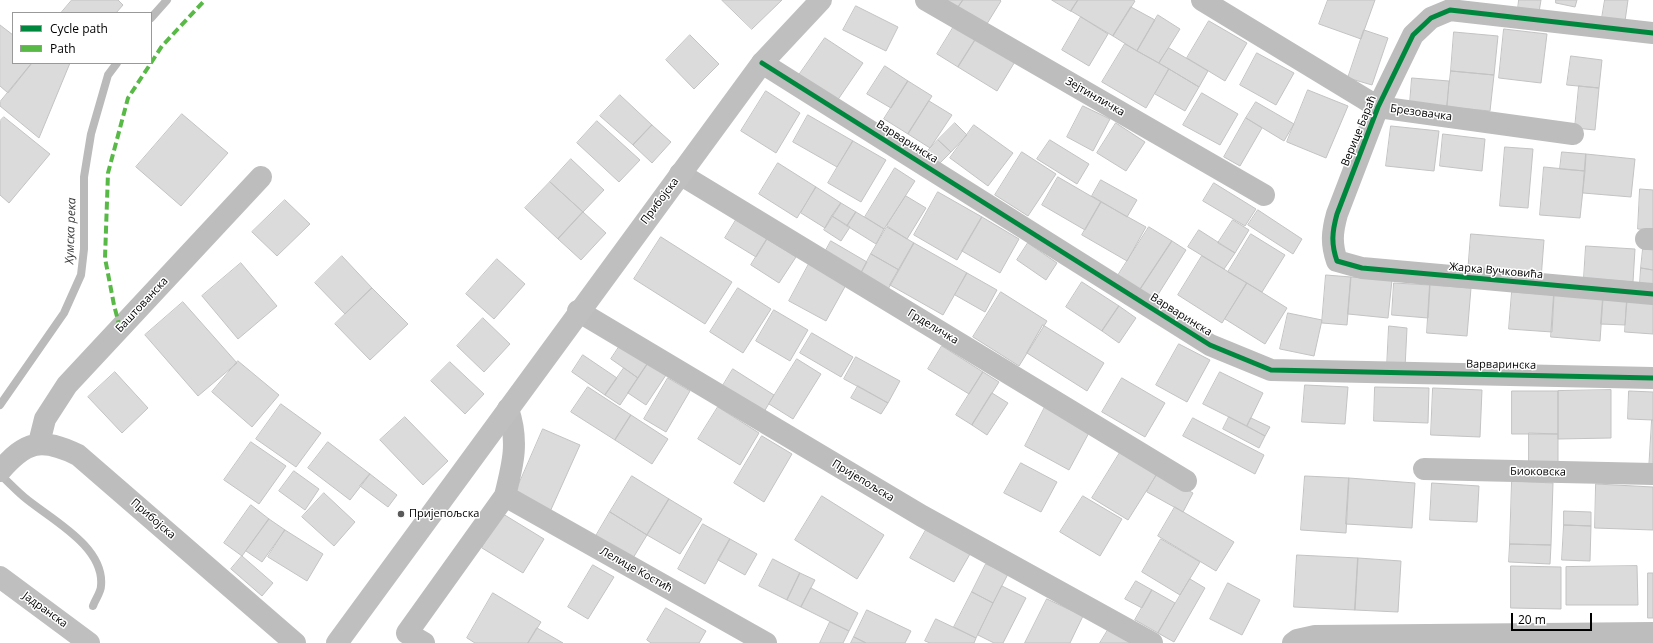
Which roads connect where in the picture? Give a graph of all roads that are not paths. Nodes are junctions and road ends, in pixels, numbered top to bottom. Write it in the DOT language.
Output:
graph roads {
  1 [pos="821,0"];
  2 [pos="926,0"];
  3 [pos="1202,0"];
  4 [pos="1653,33"];
  5 [pos="762,63"];
  6 [pos="1378,107"];
  7 [pos="1573,134"];
  8 [pos="680,174"];
  9 [pos="261,177"];
  10 [pos="1264,195"];
  11 [pos="1338,261"];
  12 [pos="1653,294"];
  13 [pos="578,311"];
  14 [pos="1653,378"];
  15 [pos="508,409"];
  16 [pos="39,443"];
  17 [pos="6,465"];
  18 [pos="1424,469"];
  19 [pos="1653,474"];
  20 [pos="1186,481"];
  21 [pos="505,496"];
  22 [pos="0,577"];
  23 [pos="1653,633"];
  24 [pos="416,638"];
  25 [pos="89,643"];
  26 [pos="295,643"];
  27 [pos="337,643"];
  28 [pos="766,643"];
  29 [pos="1152,643"];
  30 [pos="1294,643"];
  1 -- 5 [label="street, Прибојска"];
  2 -- 10 [label="street, Зејтинличка"];
  3 -- 6 [label="street, Брезовачка"];
  4 -- 6 [label="street, Верице Бараћ"];
  5 -- 8 [label="street, Прибојска"];
  5 -- 14 [label="street, Варваринска"];
  6 -- 7 [label="street, Брезовачка"];
  6 -- 11 [label="street, Верице Бараћ"];
  8 -- 13 [label="street, Прибојска"];
  8 -- 20 [label="street, Грделичка"];
  9 -- 16 [label="street, Баштованска"];
  11 -- 12 [label="street, Жарка Вучковића"];
  13 -- 15 [label="street, Прибојска"];
  13 -- 29 [label="street, Пријепољска"];
  15 -- 21 [label="street"];
  15 -- 27 [label="street, Прибојска"];
  16 -- 17 [label="street"];
  16 -- 26 [label="street, Прибојска"];
  18 -- 19 [label="street, Биоковска"];
  21 -- 24 [label="street"];
  21 -- 28 [label="street, Лелице Костић"];
  22 -- 25 [label="street, Јадранска"];
  23 -- 30 [label="street"];
}
